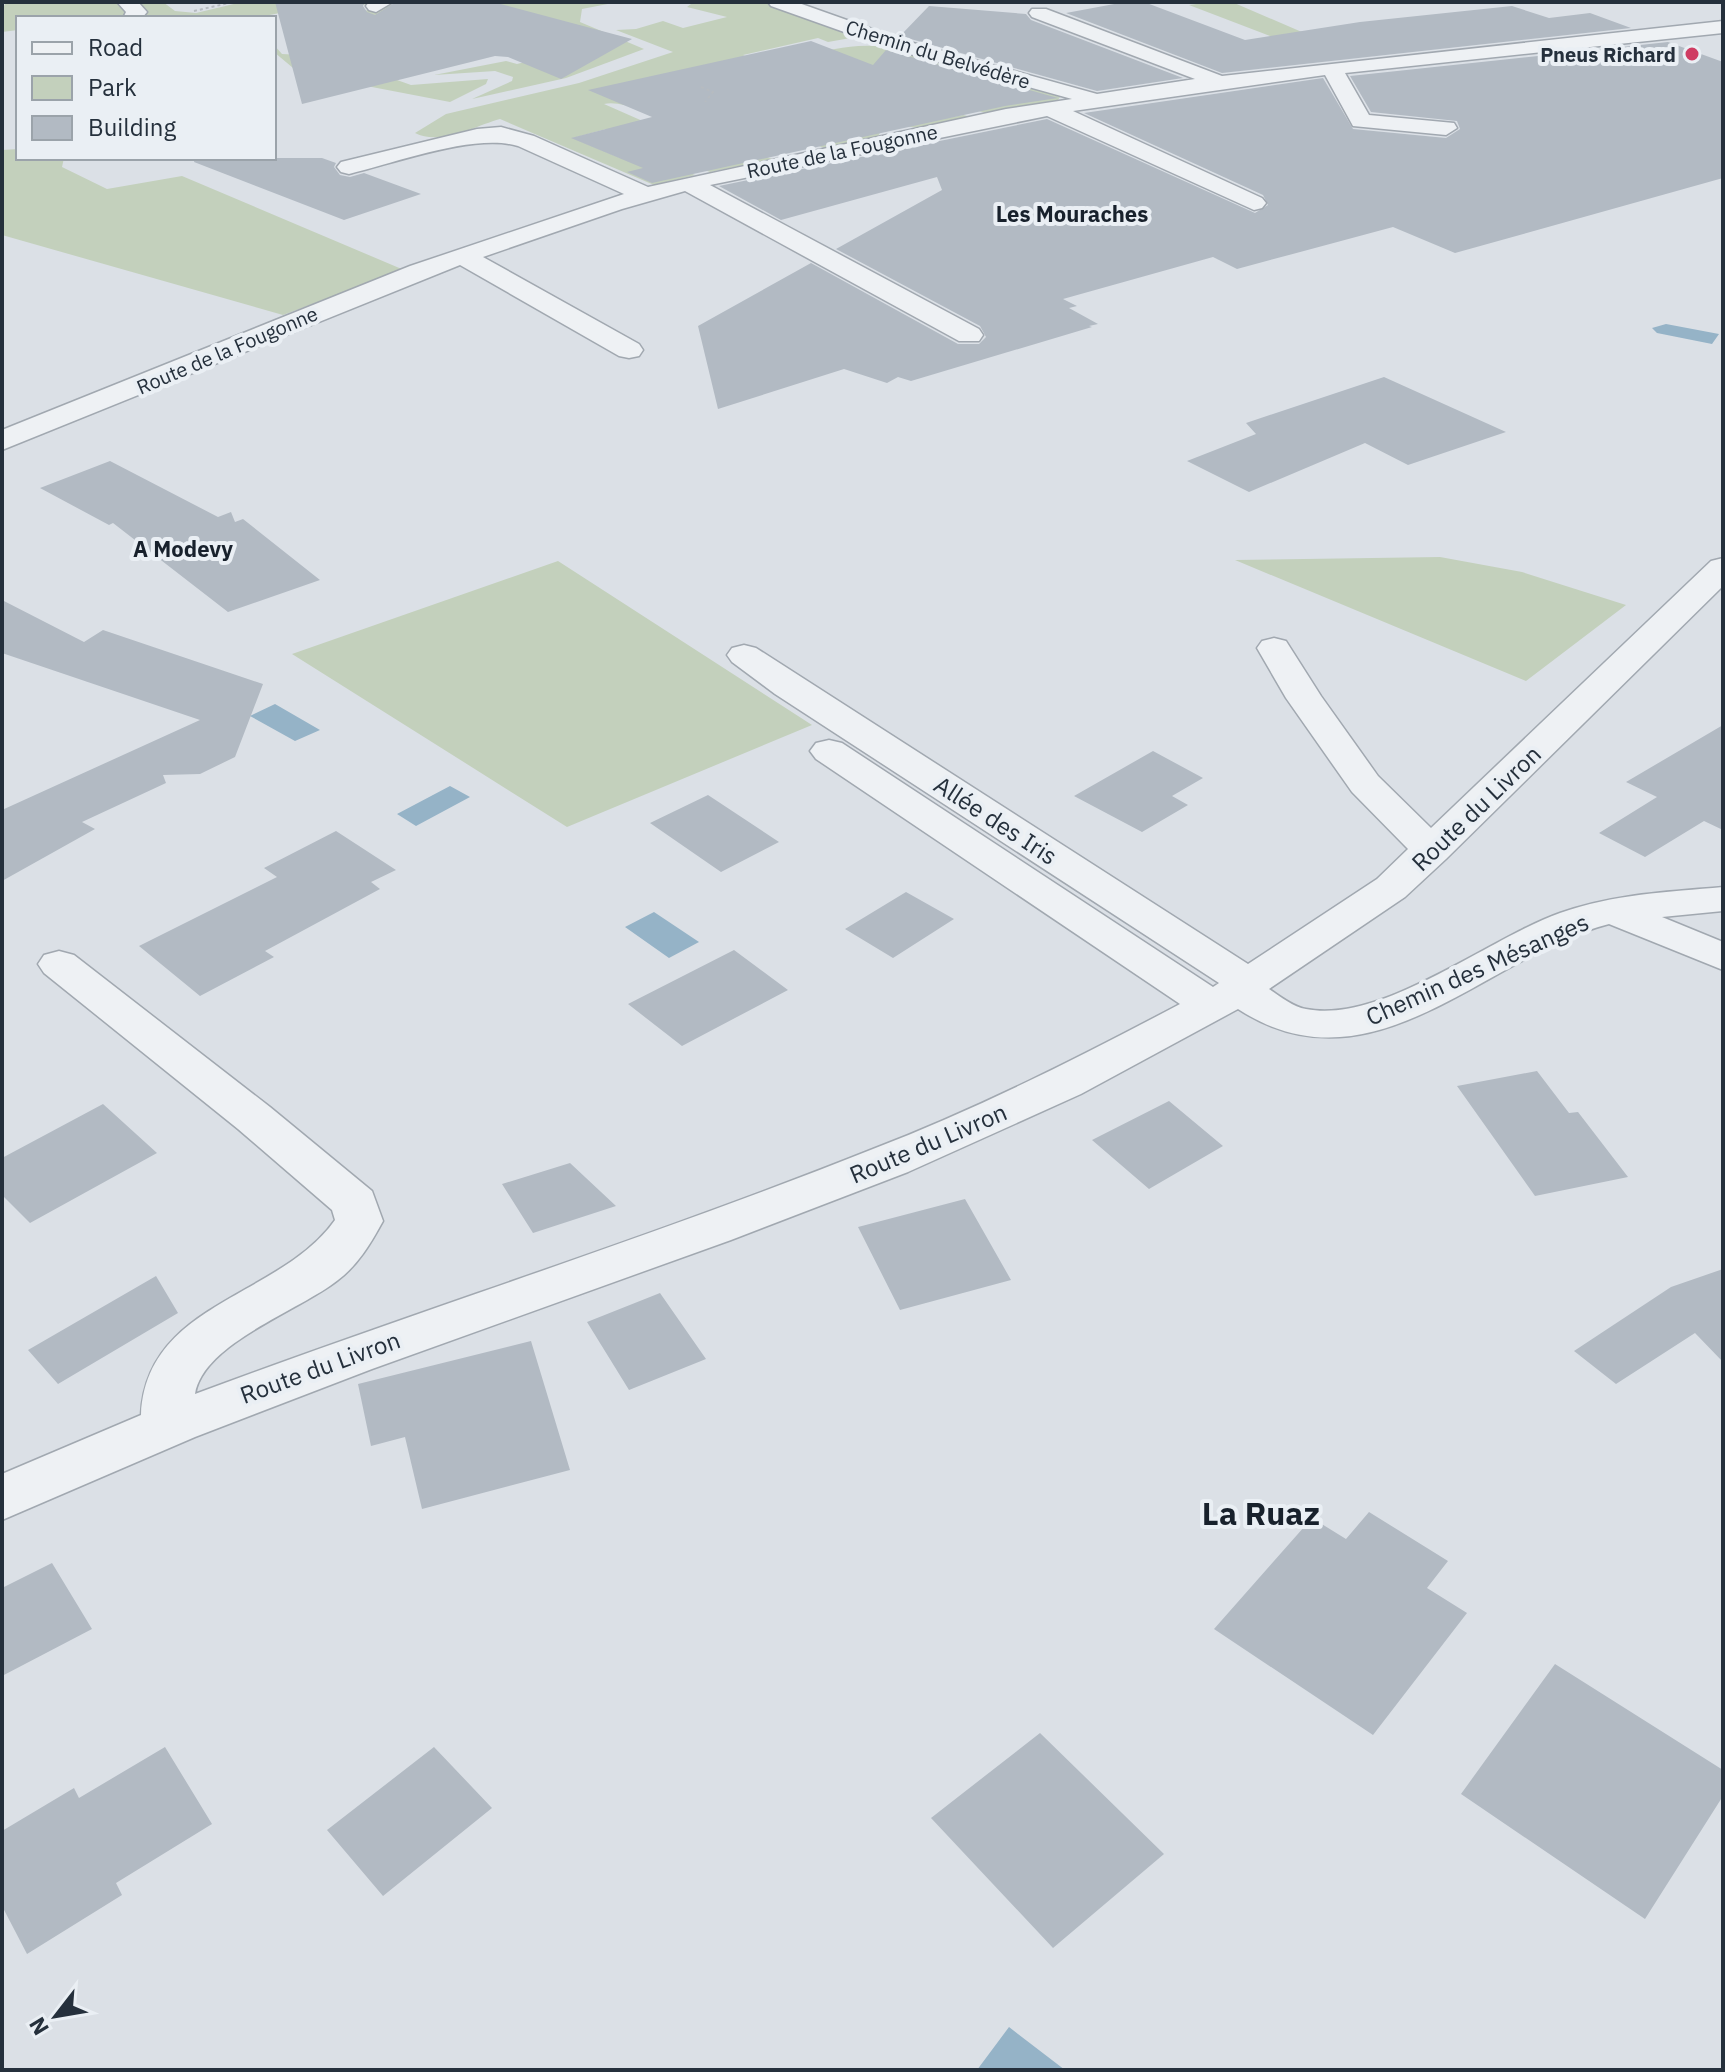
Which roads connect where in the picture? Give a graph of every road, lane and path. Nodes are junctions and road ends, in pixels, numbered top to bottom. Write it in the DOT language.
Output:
graph roads {
  1 [pos="233,2"];
  2 [pos="778,2"];
  3 [pos="194,11"];
  4 [pos="1039,13"];
  5 [pos="1723,27"];
  6 [pos="1332,68"];
  7 [pos="1220,82"];
  8 [pos="701,87"];
  9 [pos="1100,100"];
  10 [pos="705,102"];
  11 [pos="1048,108"];
  12 [pos="1446,128"];
  13 [pos="349,167"];
  14 [pos="688,183"];
  15 [pos="646,195"];
  16 [pos="1254,203"];
  17 [pos="462,256"];
  18 [pos="969,335"];
  19 [pos="629,350"];
  20 [pos="2,441"];
  21 [pos="1723,568"];
  22 [pos="1274,648"];
  23 [pos="744,655"];
  24 [pos="829,751"];
  25 [pos="1432,851"];
  26 [pos="1723,899"];
  27 [pos="1615,912"];
  28 [pos="1723,957"];
  29 [pos="59,964"];
  30 [pos="1234,993"];
  31 [pos="167,1426"];
  32 [pos="2,1498"];
  1 -- 3 [label="path"];
  2 -- 9 [label="street, Chemin du Belvédère"];
  4 -- 7 [label="street"];
  5 -- 6 [label="street, Route de la Fougonne"];
  6 -- 7 [label="street, Route de la Fougonne"];
  6 -- 12 [label="street"];
  7 -- 9 [label="street, Route de la Fougonne"];
  8 -- 10 [label="path"];
  9 -- 11 [label="street, Route de la Fougonne"];
  11 -- 14 [label="street, Route de la Fougonne"];
  11 -- 16 [label="street"];
  13 -- 15 [label="street"];
  14 -- 15 [label="street, Route de la Fougonne"];
  14 -- 18 [label="street"];
  15 -- 17 [label="street, Route de la Fougonne"];
  17 -- 19 [label="street"];
  17 -- 20 [label="street, Route de la Fougonne"];
  21 -- 25 [label="street, Route du Livron"];
  22 -- 25 [label="street"];
  23 -- 30 [label="street, Allée des Iris"];
  24 -- 30 [label="street, Allée des Iris"];
  25 -- 30 [label="street, Route du Livron"];
  26 -- 27 [label="street, Chemin des Mésanges"];
  27 -- 28 [label="street"];
  27 -- 30 [label="street, Chemin des Mésanges"];
  29 -- 31 [label="street"];
  30 -- 31 [label="street, Route du Livron"];
  31 -- 32 [label="street, Route du Livron"];
}
